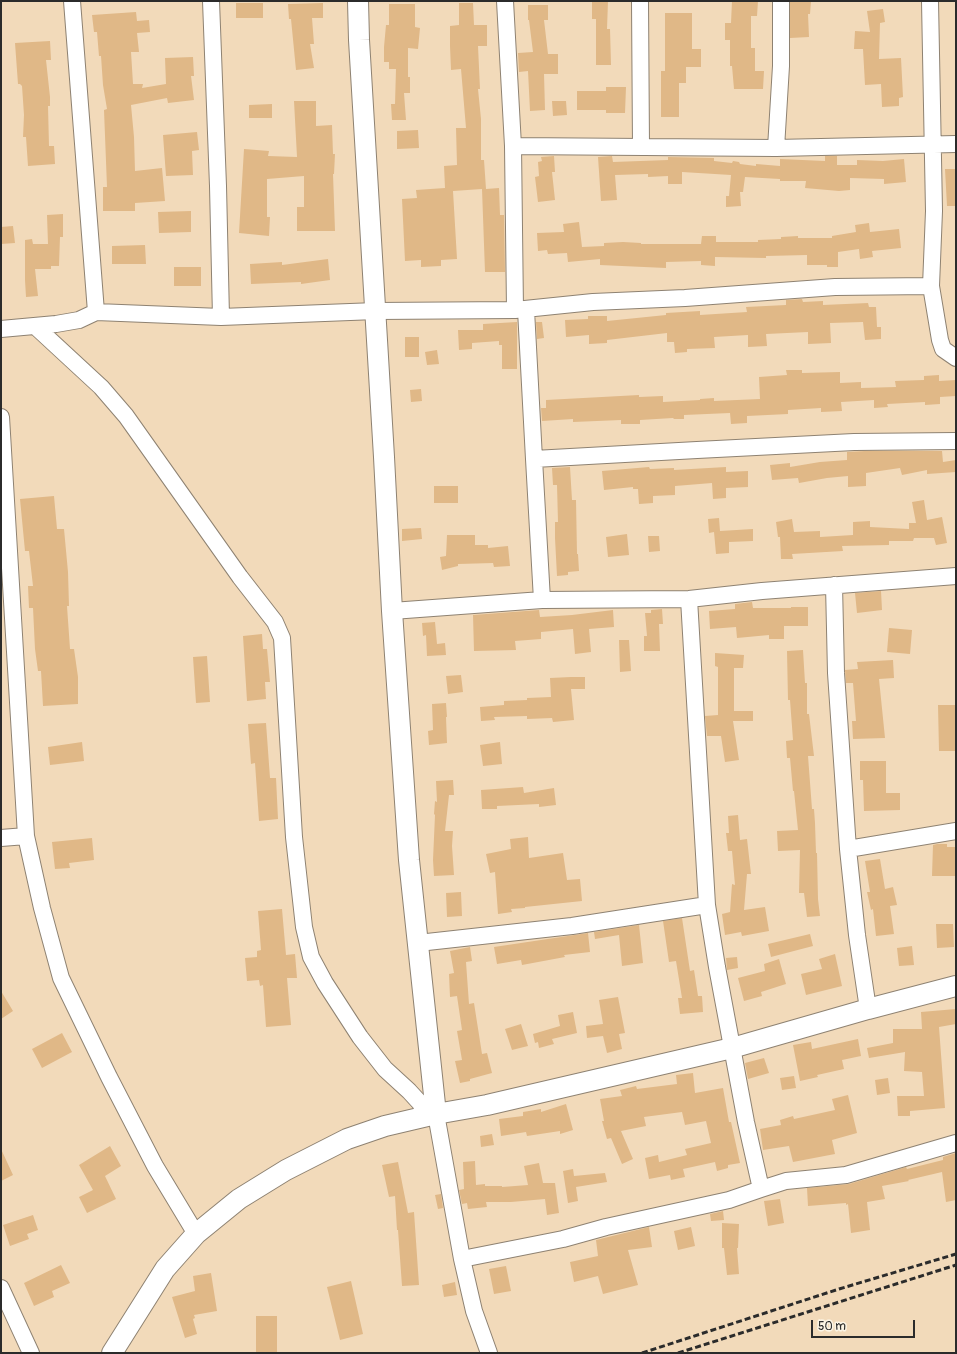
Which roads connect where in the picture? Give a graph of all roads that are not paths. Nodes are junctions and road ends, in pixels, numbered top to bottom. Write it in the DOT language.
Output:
graph roads {
  1 [pos="72,1"];
  2 [pos="212,1"];
  3 [pos="358,1"];
  4 [pos="505,1"];
  5 [pos="640,1"];
  6 [pos="781,1"];
  7 [pos="930,1"];
  8 [pos="933,144"];
  9 [pos="956,144"];
  10 [pos="513,146"];
  11 [pos="641,147"];
  12 [pos="776,148"];
  13 [pos="932,286"];
  14 [pos="520,310"];
  15 [pos="376,311"];
  16 [pos="96,312"];
  17 [pos="221,317"];
  18 [pos="35,326"];
  19 [pos="1,329"];
  20 [pos="956,358"];
  21 [pos="1,417"];
  22 [pos="956,441"];
  23 [pos="534,459"];
  24 [pos="956,576"];
  25 [pos="834,585"];
  26 [pos="689,599"];
  27 [pos="542,600"];
  28 [pos="392,611"];
  29 [pos="956,831"];
  30 [pos="26,836"];
  31 [pos="1,838"];
  32 [pos="848,849"];
  33 [pos="707,905"];
  34 [pos="418,943"];
  35 [pos="956,986"];
  36 [pos="868,1009"];
  37 [pos="732,1048"];
  38 [pos="431,1115"];
  39 [pos="956,1142"];
  40 [pos="761,1188"];
  41 [pos="196,1234"];
  42 [pos="462,1259"];
  43 [pos="1,1288"];
  44 [pos="31,1353"];
  45 [pos="112,1353"];
  46 [pos="489,1353"];
  1 -- 16 [label="street"];
  2 -- 17 [label="street"];
  3 -- 15 [label="street"];
  4 -- 10 [label="street"];
  5 -- 11 [label="street"];
  6 -- 12 [label="street"];
  7 -- 8 [label="street"];
  8 -- 9 [label="street"];
  8 -- 12 [label="street"];
  8 -- 13 [label="street"];
  10 -- 11 [label="street"];
  10 -- 14 [label="street"];
  11 -- 12 [label="street"];
  13 -- 14 [label="street"];
  13 -- 20 [label="street"];
  14 -- 15 [label="street"];
  14 -- 23 [label="street"];
  15 -- 17 [label="street"];
  15 -- 28 [label="street"];
  16 -- 17 [label="street"];
  16 -- 18 [label="street"];
  18 -- 19 [label="street"];
  18 -- 38 [label="street"];
  21 -- 30 [label="street"];
  22 -- 23 [label="street"];
  23 -- 27 [label="street"];
  24 -- 25 [label="street"];
  25 -- 26 [label="street"];
  25 -- 32 [label="street"];
  26 -- 27 [label="street"];
  26 -- 33 [label="street"];
  27 -- 28 [label="street"];
  28 -- 34 [label="street"];
  29 -- 32 [label="street"];
  30 -- 31 [label="street"];
  30 -- 41 [label="street"];
  32 -- 36 [label="street"];
  33 -- 34 [label="street"];
  33 -- 37 [label="street"];
  34 -- 38 [label="street"];
  35 -- 36 [label="street"];
  36 -- 37 [label="street"];
  37 -- 38 [label="street"];
  37 -- 40 [label="street"];
  38 -- 41 [label="street"];
  38 -- 42 [label="street"];
  39 -- 40 [label="street"];
  40 -- 42 [label="street"];
  41 -- 45 [label="street"];
  42 -- 46 [label="street"];
  43 -- 44 [label="street"];
}
